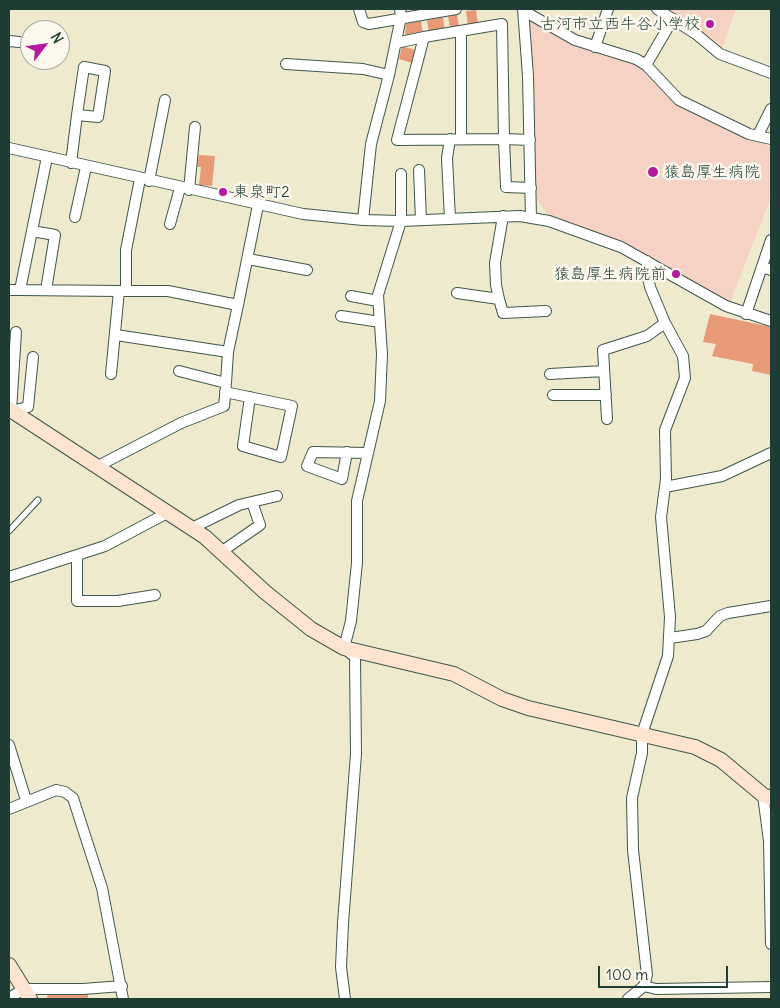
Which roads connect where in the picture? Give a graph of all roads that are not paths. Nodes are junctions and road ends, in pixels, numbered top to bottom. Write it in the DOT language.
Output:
graph roads {
  1 [pos="359,9"];
  2 [pos="456,9"];
  3 [pos="608,9"];
  4 [pos="657,9"];
  5 [pos="523,10"];
  6 [pos="401,13"];
  7 [pos="674,19"];
  8 [pos="462,31"];
  9 [pos="424,37"];
  10 [pos="396,43"];
  11 [pos="595,47"];
  12 [pos="286,64"];
  13 [pos="646,65"];
  14 [pos="771,73"];
  15 [pos="389,75"];
  16 [pos="165,100"];
  17 [pos="771,109"];
  18 [pos="77,115"];
  19 [pos="195,127"];
  20 [pos="758,135"];
  21 [pos="456,139"];
  22 [pos="504,139"];
  23 [pos="771,139"];
  24 [pos="530,140"];
  25 [pos="9,148"];
  26 [pos="47,158"];
  27 [pos="71,163"];
  28 [pos="86,167"];
  29 [pos="419,170"];
  30 [pos="401,174"];
  31 [pos="145,180"];
  32 [pos="531,188"];
  33 [pos="185,189"];
  34 [pos="258,205"];
  35 [pos="503,216"];
  36 [pos="75,217"];
  37 [pos="531,218"];
  38 [pos="450,219"];
  39 [pos="362,220"];
  40 [pos="422,220"];
  41 [pos="401,221"];
  42 [pos="170,224"];
  43 [pos="32,230"];
  44 [pos="771,240"];
  45 [pos="248,259"];
  46 [pos="647,261"];
  47 [pos="766,269"];
  48 [pos="307,270"];
  49 [pos="9,290"];
  50 [pos="20,290"];
  51 [pos="46,290"];
  52 [pos="122,291"];
  53 [pos="456,293"];
  54 [pos="351,296"];
  55 [pos="499,299"];
  56 [pos="378,301"];
  57 [pos="238,304"];
  58 [pos="546,311"];
  59 [pos="746,314"];
  60 [pos="341,316"];
  61 [pos="771,321"];
  62 [pos="380,322"];
  63 [pos="665,323"];
  64 [pos="16,332"];
  65 [pos="116,335"];
  66 [pos="228,352"];
  67 [pos="33,356"];
  68 [pos="179,371"];
  69 [pos="604,372"];
  70 [pos="111,374"];
  71 [pos="550,374"];
  72 [pos="226,387"];
  73 [pos="553,395"];
  74 [pos="606,395"];
  75 [pos="250,397"];
  76 [pos="10,410"];
  77 [pos="607,419"];
  78 [pos="347,452"];
  79 [pos="367,452"];
  80 [pos="771,453"];
  81 [pos="96,467"];
  82 [pos="665,487"];
  83 [pos="277,496"];
  84 [pos="38,500"];
  85 [pos="252,502"];
  86 [pos="169,512"];
  87 [pos="192,528"];
  88 [pos="9,531"];
  89 [pos="221,552"];
  90 [pos="77,555"];
  91 [pos="9,577"];
  92 [pos="155,595"];
  93 [pos="771,606"];
  94 [pos="670,638"];
  95 [pos="344,648"];
  96 [pos="642,734"];
  97 [pos="9,745"];
  98 [pos="767,796"];
  99 [pos="26,800"];
  100 [pos="9,808"];
  101 [pos="771,944"];
  102 [pos="9,965"];
  103 [pos="122,986"];
  104 [pos="644,986"];
  105 [pos="771,987"];
  106 [pos="27,994"];
  107 [pos="9,998"];
  108 [pos="123,999"];
  109 [pos="345,999"];
  110 [pos="628,999"];
  1 -- 6 [label="street"];
  2 -- 6 [label="street"];
  3 -- 11 [label="street"];
  4 -- 7 [label="street"];
  5 -- 11 [label="street"];
  5 -- 24 [label="street"];
  6 -- 10 [label="street"];
  7 -- 13 [label="street"];
  7 -- 14 [label="street"];
  8 -- 9 [label="street"];
  8 -- 21 [label="street"];
  8 -- 22 [label="street"];
  9 -- 10 [label="street"];
  9 -- 21 [label="street"];
  10 -- 15 [label="street"];
  11 -- 13 [label="street"];
  12 -- 15 [label="street"];
  13 -- 20 [label="street"];
  15 -- 39 [label="street"];
  16 -- 31 [label="street"];
  17 -- 20 [label="street"];
  18 -- 18 [label="street"];
  18 -- 27 [label="street"];
  19 -- 33 [label="street"];
  20 -- 23 [label="street"];
  21 -- 22 [label="street"];
  21 -- 38 [label="street"];
  22 -- 24 [label="street"];
  22 -- 32 [label="street"];
  24 -- 32 [label="street"];
  25 -- 26 [label="street"];
  26 -- 27 [label="street"];
  26 -- 43 [label="street"];
  27 -- 28 [label="street"];
  28 -- 31 [label="street"];
  28 -- 36 [label="street"];
  29 -- 40 [label="street"];
  30 -- 41 [label="street"];
  31 -- 33 [label="street"];
  31 -- 52 [label="street"];
  32 -- 37 [label="street"];
  33 -- 34 [label="street"];
  33 -- 42 [label="street"];
  34 -- 39 [label="street"];
  34 -- 45 [label="street"];
  35 -- 37 [label="street"];
  35 -- 38 [label="street"];
  35 -- 55 [label="street"];
  37 -- 46 [label="street"];
  38 -- 40 [label="street"];
  39 -- 41 [label="street"];
  40 -- 41 [label="street"];
  41 -- 56 [label="street"];
  43 -- 50 [label="street"];
  43 -- 51 [label="street"];
  44 -- 47 [label="street"];
  45 -- 48 [label="street"];
  45 -- 57 [label="street"];
  46 -- 59 [label="street"];
  46 -- 63 [label="street"];
  47 -- 59 [label="street"];
  49 -- 50 [label="street"];
  50 -- 51 [label="street"];
  51 -- 52 [label="street"];
  52 -- 57 [label="street"];
  52 -- 65 [label="street"];
  53 -- 55 [label="street"];
  54 -- 56 [label="street"];
  55 -- 58 [label="street"];
  56 -- 62 [label="street"];
  57 -- 66 [label="street"];
  59 -- 61 [label="street"];
  60 -- 62 [label="street"];
  62 -- 79 [label="street"];
  63 -- 69 [label="street"];
  63 -- 82 [label="street"];
  64 -- 76 [label="street"];
  65 -- 66 [label="street"];
  65 -- 70 [label="street"];
  66 -- 72 [label="street"];
  67 -- 76 [label="street"];
  68 -- 72 [label="street"];
  69 -- 71 [label="street"];
  69 -- 74 [label="street"];
  72 -- 75 [label="street"];
  72 -- 81 [label="street"];
  73 -- 74 [label="street"];
  74 -- 77 [label="street"];
  75 -- 75 [label="street"];
  76 -- 81 [label="street"];
  78 -- 79 [label="street"];
  79 -- 95 [label="street"];
  80 -- 82 [label="street"];
  81 -- 86 [label="street"];
  82 -- 94 [label="street"];
  83 -- 85 [label="street"];
  84 -- 88 [label="lane"];
  85 -- 87 [label="street"];
  85 -- 89 [label="street"];
  86 -- 87 [label="street"];
  86 -- 90 [label="street"];
  87 -- 89 [label="street"];
  89 -- 95 [label="street"];
  90 -- 91 [label="street"];
  90 -- 92 [label="street"];
  93 -- 94 [label="street"];
  94 -- 96 [label="street"];
  95 -- 96 [label="street"];
  95 -- 109 [label="street"];
  96 -- 98 [label="street"];
  96 -- 104 [label="street"];
  97 -- 99 [label="street"];
  98 -- 101 [label="street"];
  99 -- 100 [label="street"];
  99 -- 103 [label="street"];
  102 -- 106 [label="street"];
  103 -- 106 [label="street"];
  103 -- 108 [label="street"];
  104 -- 105 [label="street"];
  104 -- 110 [label="street"];
  106 -- 107 [label="street"];
}
